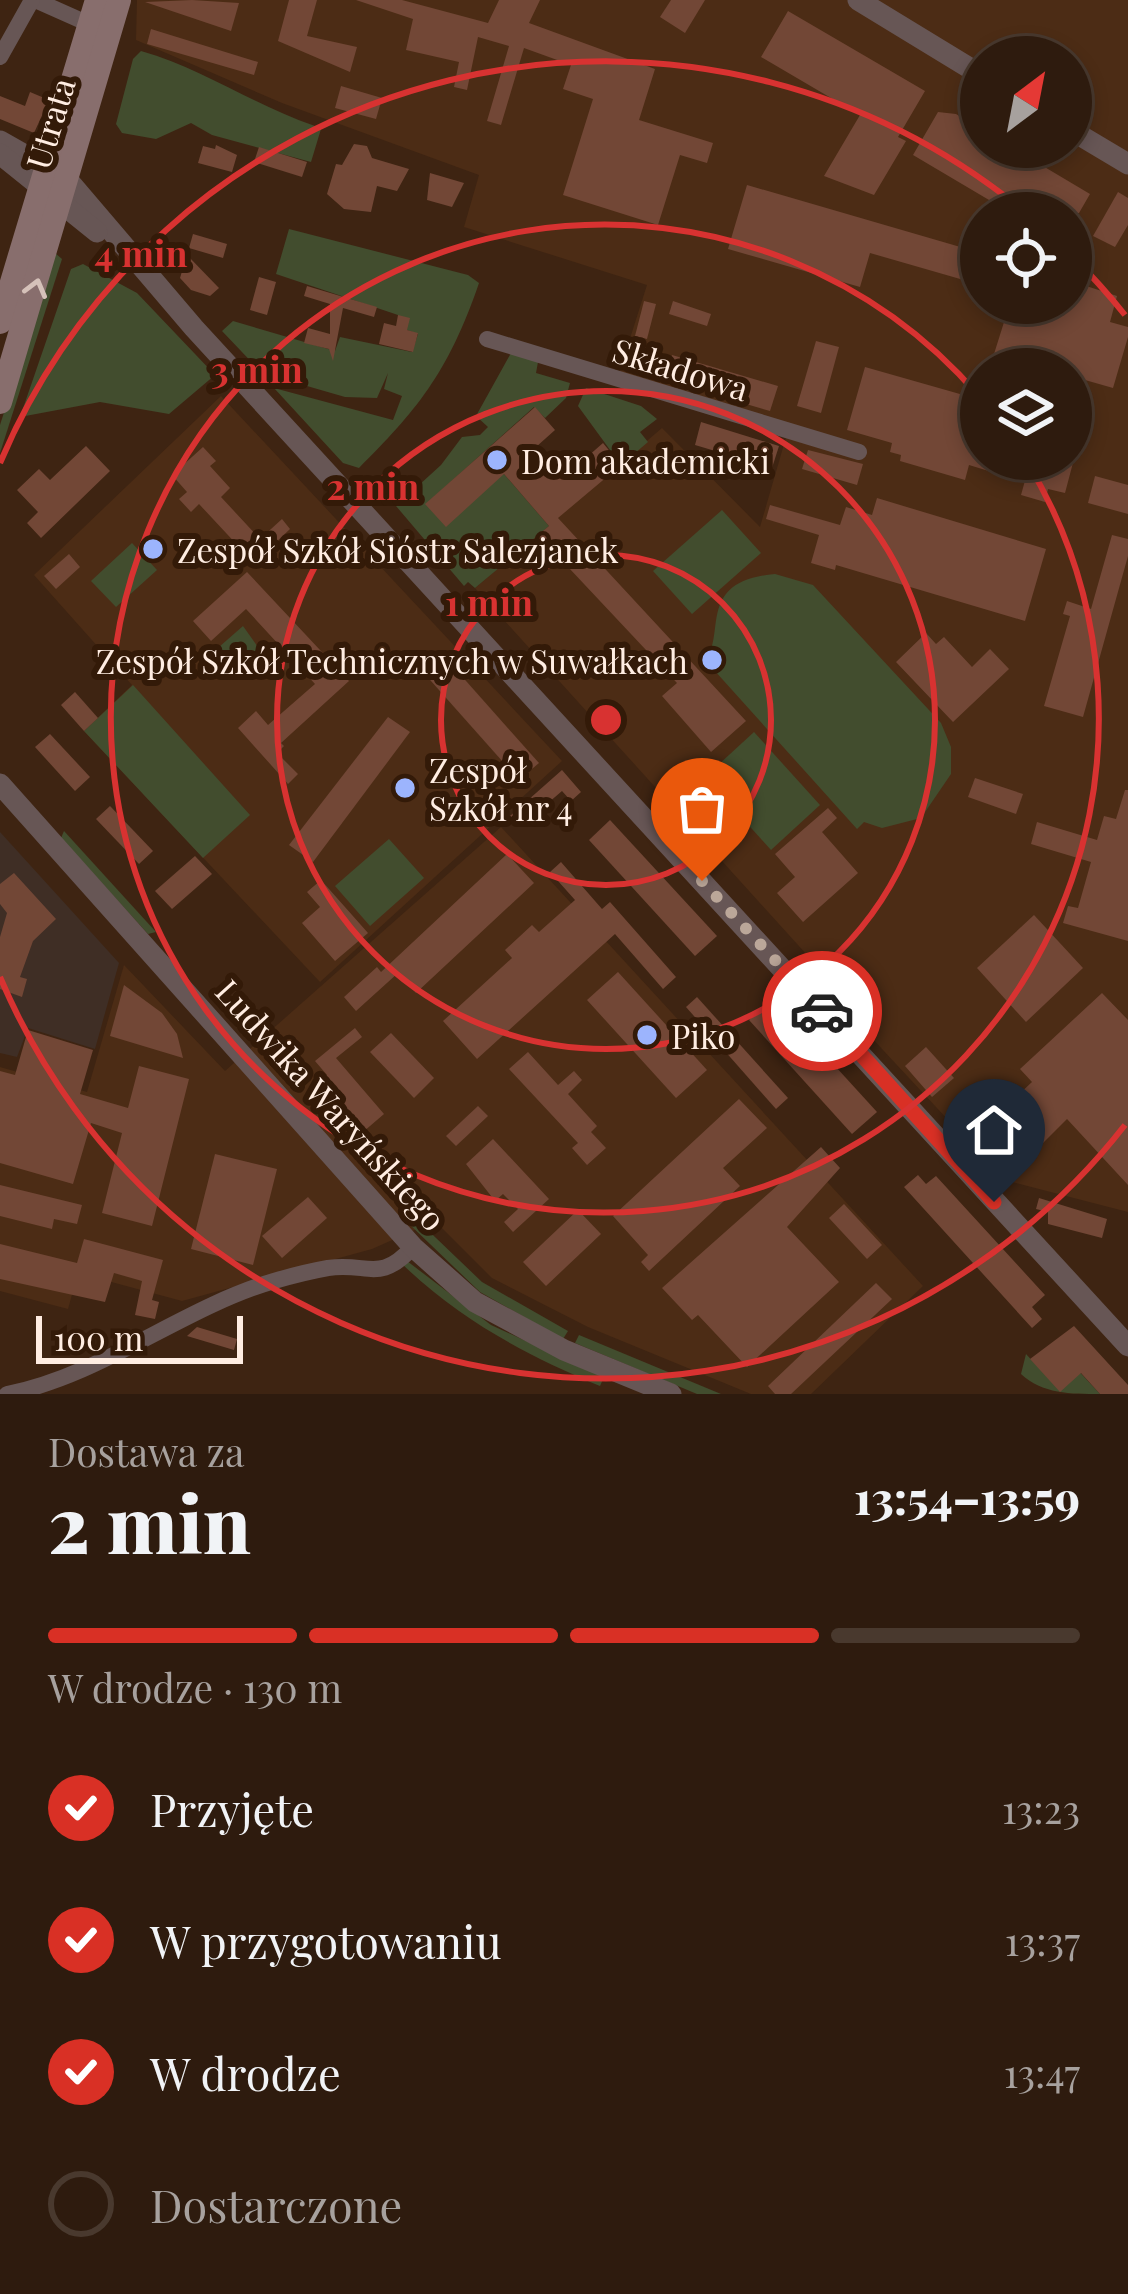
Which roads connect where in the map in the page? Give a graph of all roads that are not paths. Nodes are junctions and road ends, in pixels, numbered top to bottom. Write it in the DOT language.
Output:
graph roads {
  1 [pos="34,0"];
  2 [pos="119,0"];
  3 [pos="858,0"];
  4 [pos="93,12"];
  5 [pos="0,57"];
  6 [pos="91,59"];
  7 [pos="960,62"];
  8 [pos="0,141"];
  9 [pos="1092,143"];
  10 [pos="0,154"];
  11 [pos="1128,164"];
  12 [pos="42,173"];
  13 [pos="64,189"];
  14 [pos="88,224"];
  15 [pos="49,240"];
  16 [pos="122,248"];
  17 [pos="0,322"];
  18 [pos="487,339"];
  19 [pos="0,402"];
  20 [pos="859,452"];
  21 [pos="0,784"];
  22 [pos="413,1247"];
  23 [pos="1128,1346"];
  24 [pos="8,1394"];
  25 [pos="671,1394"];
  1 -- 4 [label="street"];
  1 -- 5 [label="street"];
  2 -- 6 [label="main road, Utrata"];
  3 -- 7 [label="street"];
  4 -- 6 [label="main road, Utrata"];
  6 -- 12 [label="main road, Utrata"];
  6 -- 13 [label="main road, Utrata"];
  8 -- 12 [label="street"];
  9 -- 11 [label="street"];
  10 -- 12 [label="street"];
  12 -- 13 [label="street"];
  12 -- 17 [label="main road, Utrata"];
  13 -- 14 [label="street"];
  13 -- 15 [label="main road, Utrata"];
  13 -- 16 [label="street"];
  14 -- 15 [label="street"];
  14 -- 16 [label="street"];
  19 -- 15 [label="main road, Utrata, one-way"];
  16 -- 23 [label="street"];
  18 -- 20 [label="street, Składowa"];
  21 -- 22 [label="street, Ludwika Waryńskiego"];
  22 -- 24 [label="street"];
  22 -- 25 [label="street, Ludwika Waryńskiego"];
}
